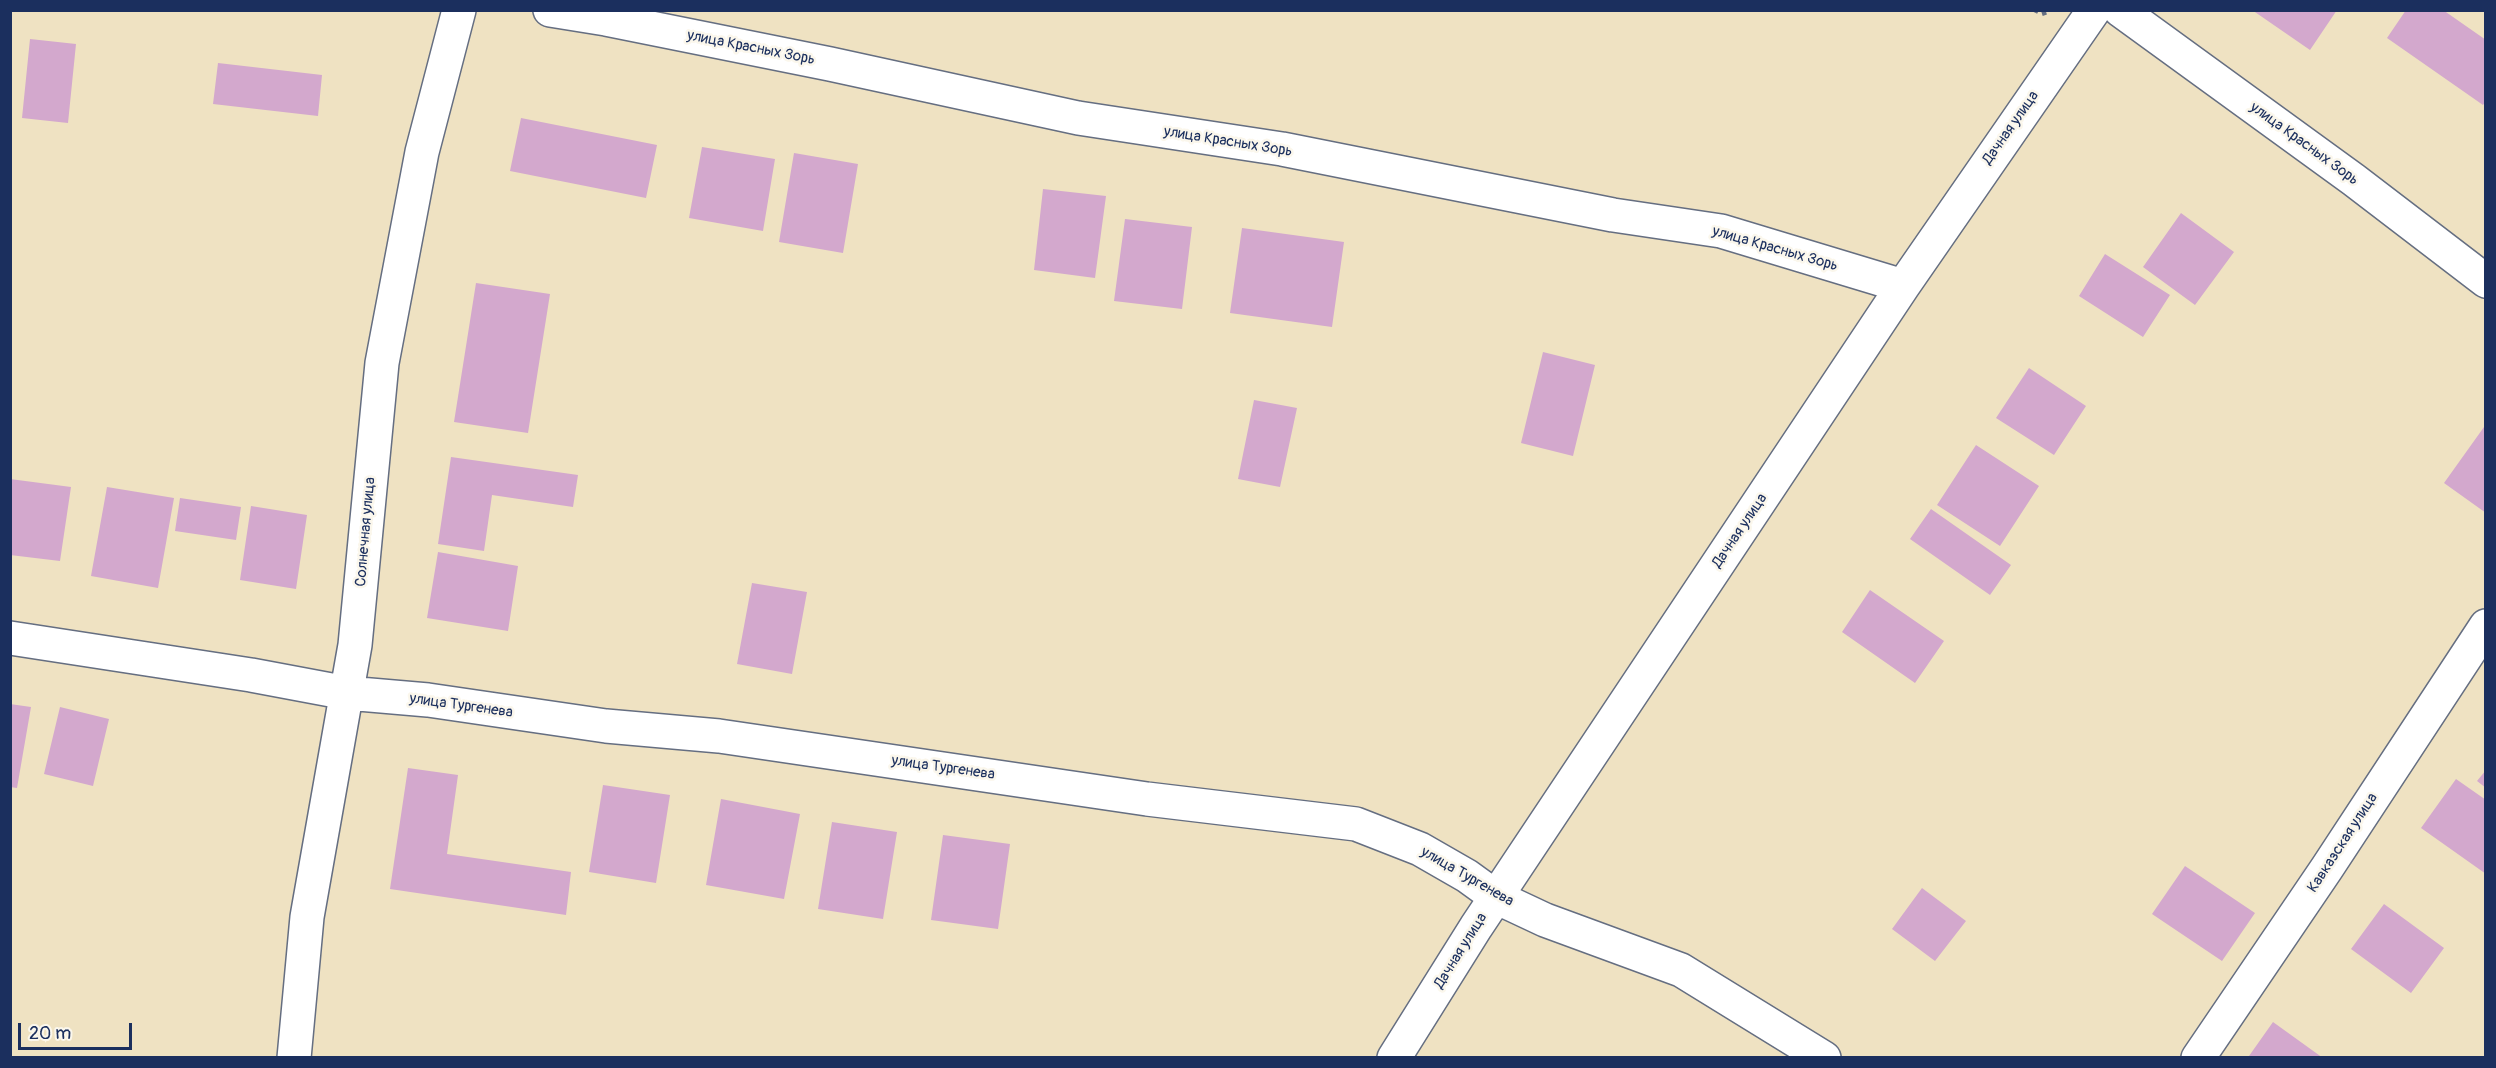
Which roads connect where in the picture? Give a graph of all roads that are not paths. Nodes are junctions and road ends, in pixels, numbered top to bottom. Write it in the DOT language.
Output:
graph roads {
  1 [pos="459,10"];
  2 [pos="550,10"];
  3 [pos="2094,10"];
  4 [pos="2120,10"];
  5 [pos="2486,281"];
  6 [pos="1903,286"];
  7 [pos="2486,626"];
  8 [pos="10,638"];
  9 [pos="347,693"];
  10 [pos="1496,897"];
  11 [pos="294,1058"];
  12 [pos="1394,1058"];
  13 [pos="1824,1058"];
  14 [pos="2198,1058"];
  1 -- 9 [label="street, Солнечная улица"];
  2 -- 6 [label="street, улица Красных Зорь"];
  3 -- 6 [label="street, Дачная улица"];
  4 -- 5 [label="street, улица Красных Зорь"];
  6 -- 10 [label="street, Дачная улица"];
  7 -- 14 [label="street, Кавказская улица"];
  8 -- 9 [label="street, улица Тургенева"];
  9 -- 10 [label="street, улица Тургенева"];
  9 -- 11 [label="street, Солнечная улица"];
  10 -- 12 [label="street, Дачная улица"];
  10 -- 13 [label="street, улица Тургенева"];
}
